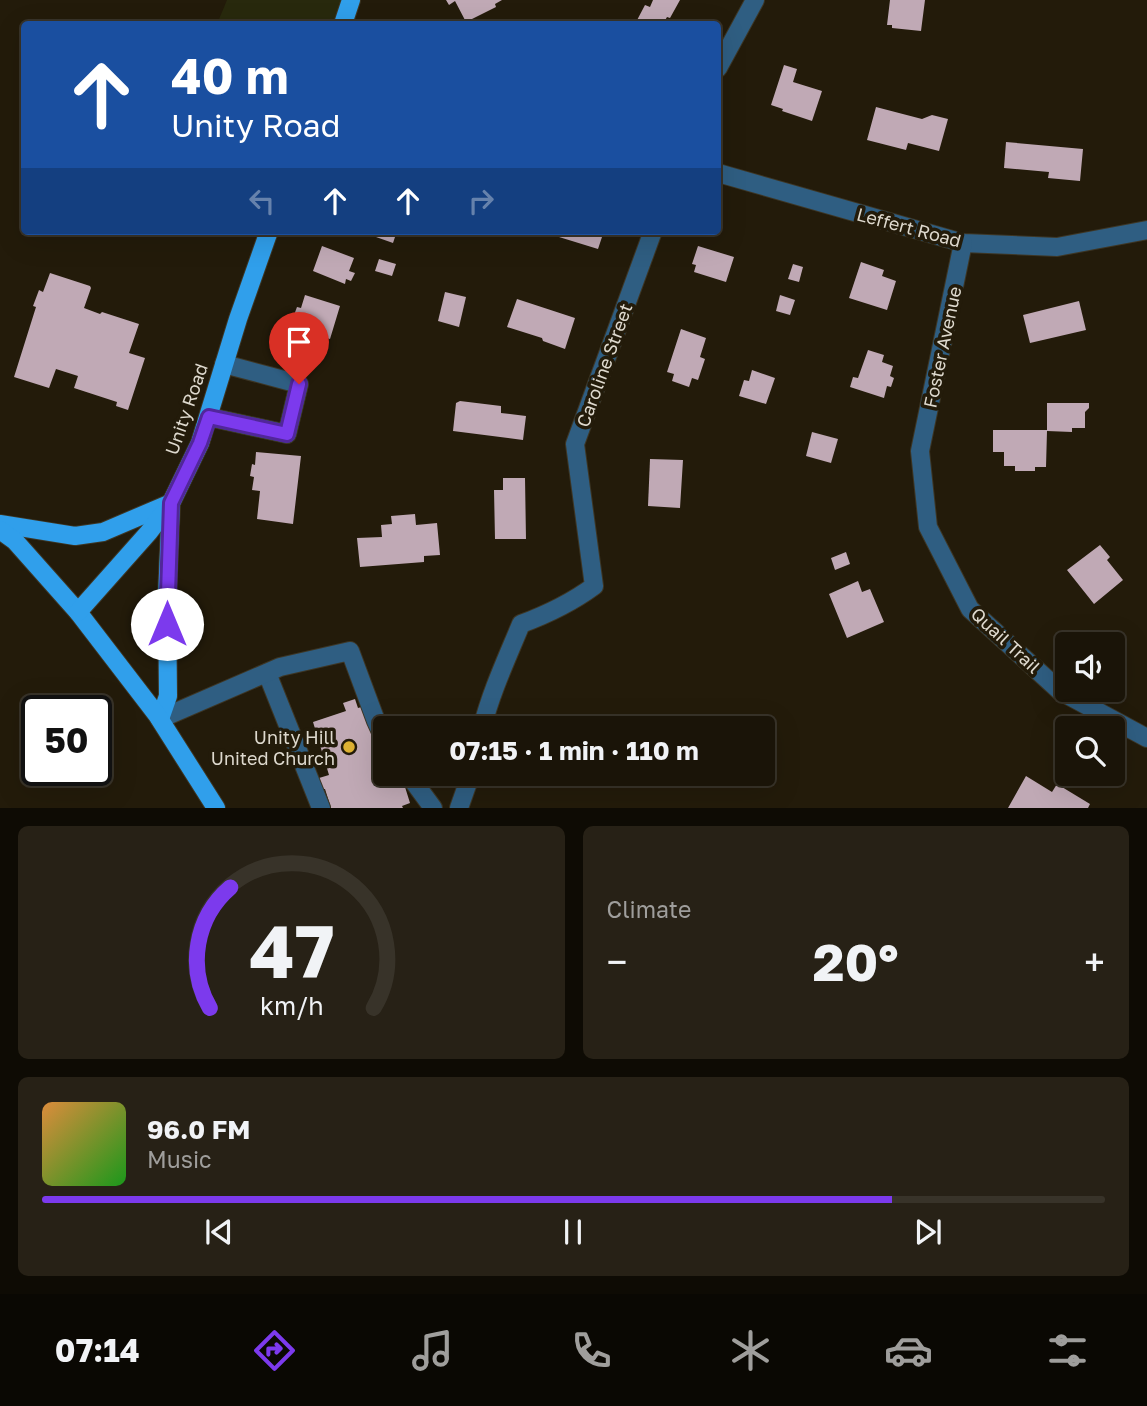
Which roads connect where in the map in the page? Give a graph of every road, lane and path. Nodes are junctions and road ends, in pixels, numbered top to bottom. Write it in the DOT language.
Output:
graph roads {
  1 [pos="351,0"];
  2 [pos="755,0"];
  3 [pos="344,21"];
  4 [pos="721,62"];
  5 [pos="721,174"];
  6 [pos="1147,230"];
  7 [pos="268,235"];
  8 [pos="652,235"];
  9 [pos="964,243"];
  10 [pos="224,364"];
  11 [pos="209,417"];
  12 [pos="920,451"];
  13 [pos="171,503"];
  14 [pos="0,524"];
  15 [pos="0,530"];
  16 [pos="78,612"];
  17 [pos="267,673"];
  18 [pos="374,716"];
  19 [pos="485,716"];
  20 [pos="160,719"];
  21 [pos="1147,738"];
  22 [pos="417,786"];
  23 [pos="467,786"];
  24 [pos="216,807"];
  25 [pos="321,807"];
  26 [pos="433,807"];
  27 [pos="459,807"];
  1 -- 3 [label="main road"];
  2 -- 4 [label="street"];
  5 -- 9 [label="street, Leffert Road"];
  6 -- 9 [label="street, Leffert Road"];
  7 -- 10 [label="main road, Unity Road"];
  8 -- 19 [label="street, Caroline Street"];
  9 -- 12 [label="street, Foster Avenue"];
  10 -- 11 [label="main road, Unity Road"];
  10 -- 11 [label="street"];
  11 -- 13 [label="main road, Unity Road"];
  12 -- 21 [label="street, Quail Trail"];
  13 -- 14 [label="main road"];
  13 -- 16 [label="main road, Unity Road"];
  13 -- 20 [label="main road"];
  15 -- 16 [label="main road"];
  16 -- 20 [label="main road"];
  17 -- 18 [label="street"];
  17 -- 20 [label="street"];
  17 -- 25 [label="street"];
  20 -- 24 [label="main road"];
  22 -- 26 [label="street"];
  23 -- 27 [label="street"];
}
